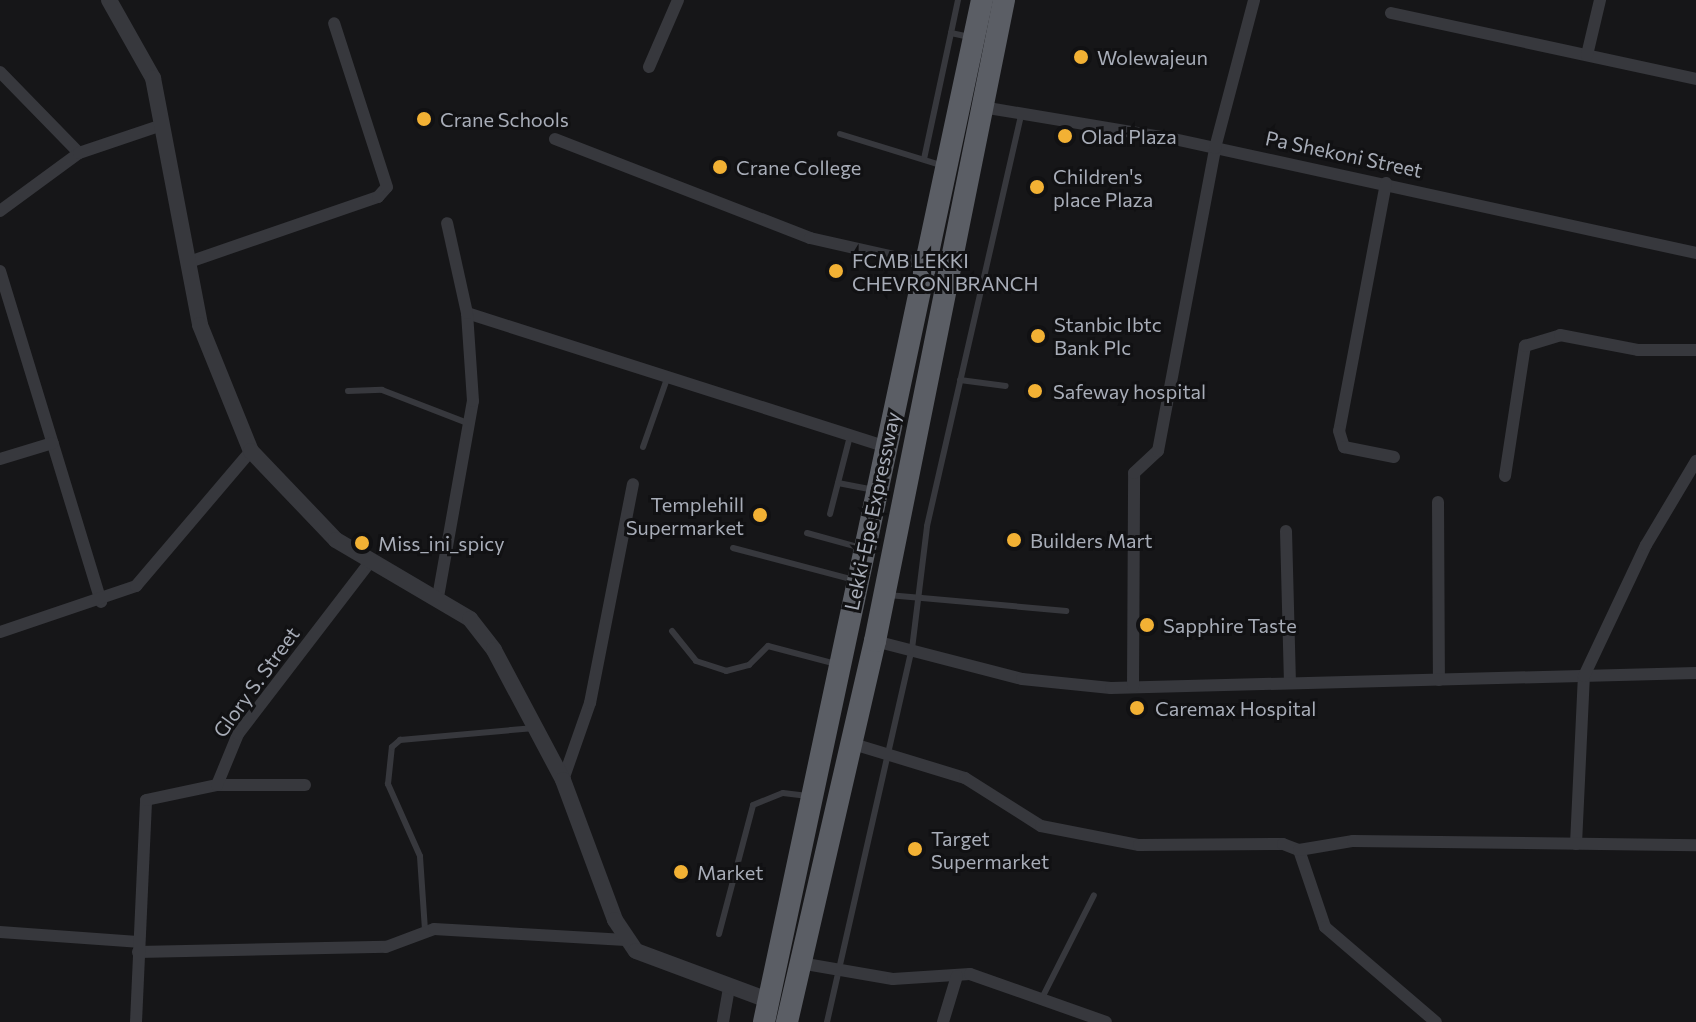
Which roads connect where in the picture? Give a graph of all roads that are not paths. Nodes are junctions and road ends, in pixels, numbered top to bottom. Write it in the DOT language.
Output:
graph roads {
  1 [pos="109,0"];
  2 [pos="678,0"];
  3 [pos="958,0"];
  4 [pos="982,0"];
  5 [pos="1004,0"];
  6 [pos="1254,0"];
  7 [pos="1600,0"];
  8 [pos="1391,13"];
  9 [pos="334,23"];
  10 [pos="962,35"];
  11 [pos="1587,55"];
  12 [pos="649,67"];
  13 [pos="0,72"];
  14 [pos="1696,79"];
  15 [pos="982,107"];
  16 [pos="1021,114"];
  17 [pos="162,125"];
  18 [pos="840,134"];
  19 [pos="555,139"];
  20 [pos="1215,148"];
  21 [pos="79,153"];
  22 [pos="924,159"];
  23 [pos="947,167"];
  24 [pos="1386,183"];
  25 [pos="0,211"];
  26 [pos="447,223"];
  27 [pos="1696,253"];
  28 [pos="189,262"];
  29 [pos="925,264"];
  30 [pos="0,271"];
  31 [pos="467,313"];
  32 [pos="1696,350"];
  33 [pos="667,379"];
  34 [pos="960,380"];
  35 [pos="1006,386"];
  36 [pos="348,391"];
  37 [pos="470,424"];
  38 [pos="850,436"];
  39 [pos="53,443"];
  40 [pos="643,447"];
  41 [pos="886,447"];
  42 [pos="251,451"];
  43 [pos="1394,457"];
  44 [pos="0,459"];
  45 [pos="1696,461"];
  46 [pos="1505,476"];
  47 [pos="838,483"];
  48 [pos="633,484"];
  49 [pos="877,490"];
  50 [pos="1438,502"];
  51 [pos="830,514"];
  52 [pos="1286,531"];
  53 [pos="807,533"];
  54 [pos="733,548"];
  55 [pos="864,549"];
  56 [pos="370,562"];
  57 [pos="857,581"];
  58 [pos="884,594"];
  59 [pos="438,597"];
  60 [pos="918,600"];
  61 [pos="101,602"];
  62 [pos="1066,611"];
  63 [pos="672,631"];
  64 [pos="0,632"];
  65 [pos="875,641"];
  66 [pos="912,649"];
  67 [pos="840,665"];
  68 [pos="1696,673"];
  69 [pos="1584,676"];
  70 [pos="1439,680"];
  71 [pos="1290,681"];
  72 [pos="1133,687"];
  73 [pos="537,728"];
  74 [pos="850,743"];
  75 [pos="888,749"];
  76 [pos="563,780"];
  77 [pos="217,785"];
  78 [pos="305,785"];
  79 [pos="812,796"];
  80 [pos="1576,844"];
  81 [pos="1696,845"];
  82 [pos="1299,850"];
  83 [pos="1094,895"];
  84 [pos="425,930"];
  85 [pos="0,932"];
  86 [pos="719,934"];
  87 [pos="626,940"];
  88 [pos="138,947"];
  89 [pos="800,963"];
  90 [pos="841,972"];
  91 [pos="957,976"];
  92 [pos="729,988"];
  93 [pos="1042,998"];
  94 [pos="766,1011"];
  95 [pos="136,1022"];
  96 [pos="723,1022"];
  97 [pos="787,1022"];
  98 [pos="827,1022"];
  99 [pos="943,1022"];
  100 [pos="1106,1022"];
  101 [pos="1436,1022"];
  1 -- 17 [label="street"];
  2 -- 12 [label="street"];
  3 -- 10 [label="lane"];
  4 -- 10 [label="highway, Lekki-Epe Expressway"];
  5 -- 15 [label="highway, Lekki-Epe Expressway"];
  6 -- 20 [label="street"];
  7 -- 11 [label="street"];
  8 -- 11 [label="street"];
  9 -- 28 [label="street"];
  10 -- 22 [label="lane"];
  10 -- 23 [label="highway, Lekki-Epe Expressway"];
  11 -- 14 [label="street"];
  13 -- 21 [label="street"];
  15 -- 16 [label="street, Pa Shekoni Street"];
  15 -- 58 [label="highway, Lekki-Epe Expressway"];
  16 -- 20 [label="street, Pa Shekoni Street"];
  16 -- 34 [label="lane"];
  17 -- 21 [label="street"];
  17 -- 28 [label="street"];
  18 -- 22 [label="lane"];
  19 -- 29 [label="street"];
  20 -- 24 [label="street, Pa Shekoni Street"];
  20 -- 72 [label="street"];
  21 -- 25 [label="street"];
  22 -- 23 [label="lane"];
  23 -- 29 [label="highway, Lekki-Epe Expressway"];
  24 -- 27 [label="street, Pa Shekoni Street"];
  24 -- 43 [label="street"];
  26 -- 31 [label="street"];
  28 -- 42 [label="street"];
  29 -- 41 [label="highway, Lekki-Epe Expressway"];
  30 -- 39 [label="street"];
  31 -- 33 [label="street"];
  31 -- 37 [label="street"];
  32 -- 46 [label="street"];
  33 -- 38 [label="street"];
  33 -- 40 [label="lane"];
  34 -- 35 [label="lane"];
  34 -- 60 [label="lane"];
  36 -- 37 [label="lane"];
  37 -- 59 [label="street"];
  38 -- 41 [label="street"];
  38 -- 47 [label="lane"];
  39 -- 44 [label="street"];
  39 -- 61 [label="street"];
  41 -- 49 [label="highway, Lekki-Epe Expressway"];
  42 -- 56 [label="street"];
  42 -- 61 [label="street"];
  45 -- 69 [label="street"];
  47 -- 49 [label="lane"];
  47 -- 51 [label="lane"];
  48 -- 76 [label="street"];
  49 -- 55 [label="highway, Lekki-Epe Expressway"];
  50 -- 70 [label="street"];
  52 -- 71 [label="street"];
  53 -- 55 [label="lane"];
  54 -- 57 [label="lane"];
  55 -- 57 [label="highway, Lekki-Epe Expressway"];
  56 -- 59 [label="street"];
  56 -- 77 [label="street, Glory S. Street"];
  57 -- 67 [label="highway, Lekki-Epe Expressway"];
  58 -- 60 [label="lane"];
  58 -- 65 [label="highway, Lekki-Epe Expressway"];
  59 -- 73 [label="street"];
  60 -- 62 [label="lane"];
  60 -- 66 [label="lane"];
  61 -- 64 [label="street"];
  63 -- 67 [label="lane"];
  65 -- 66 [label="street"];
  65 -- 74 [label="highway, Lekki-Epe Expressway"];
  66 -- 72 [label="street"];
  66 -- 75 [label="lane"];
  67 -- 79 [label="highway, Lekki-Epe Expressway"];
  68 -- 69 [label="street"];
  69 -- 70 [label="street"];
  69 -- 80 [label="street"];
  70 -- 71 [label="street"];
  71 -- 72 [label="street"];
  73 -- 76 [label="street"];
  73 -- 84 [label="lane"];
  74 -- 75 [label="street"];
  74 -- 89 [label="highway, Lekki-Epe Expressway"];
  75 -- 82 [label="street"];
  75 -- 90 [label="lane"];
  76 -- 87 [label="street"];
  77 -- 78 [label="street"];
  77 -- 88 [label="street"];
  79 -- 86 [label="lane"];
  79 -- 94 [label="highway, Lekki-Epe Expressway"];
  80 -- 81 [label="street"];
  80 -- 82 [label="street"];
  82 -- 101 [label="street"];
  83 -- 93 [label="lane"];
  84 -- 87 [label="street"];
  84 -- 88 [label="street"];
  85 -- 88 [label="street"];
  87 -- 92 [label="street"];
  88 -- 95 [label="street"];
  89 -- 90 [label="street"];
  89 -- 97 [label="highway, Lekki-Epe Expressway"];
  90 -- 91 [label="street"];
  90 -- 98 [label="lane"];
  91 -- 93 [label="street"];
  91 -- 99 [label="street"];
  92 -- 94 [label="street"];
  92 -- 96 [label="street"];
  93 -- 100 [label="street"];
}
